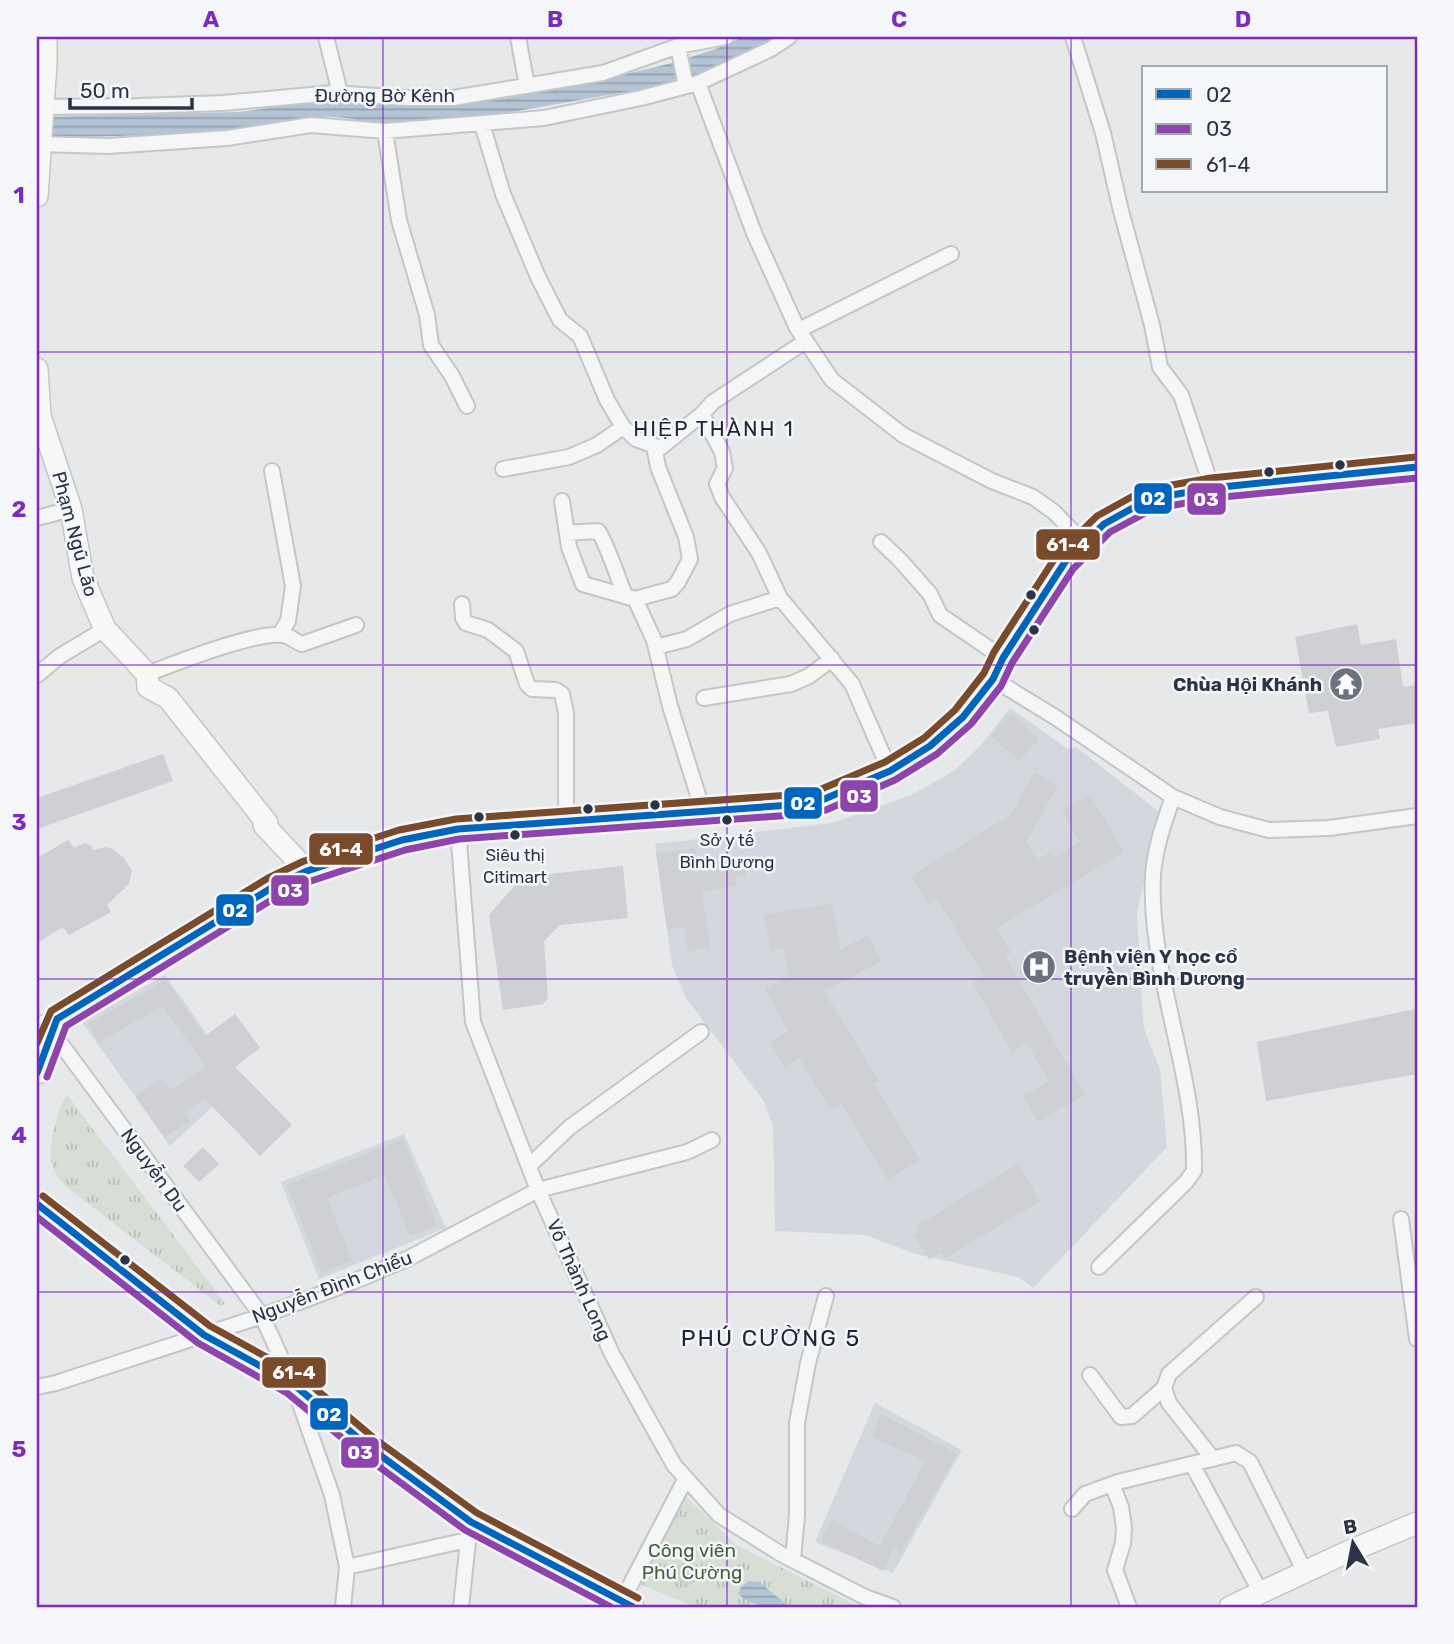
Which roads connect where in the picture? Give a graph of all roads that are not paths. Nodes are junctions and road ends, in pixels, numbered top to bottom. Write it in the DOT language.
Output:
graph roads {
  1 [pos="46,37"];
  2 [pos="326,37"];
  3 [pos="518,37"];
  4 [pos="726,37"];
  5 [pos="789,37"];
  6 [pos="1073,37"];
  7 [pos="679,50"];
  8 [pos="690,83"];
  9 [pos="527,86"];
  10 [pos="340,93"];
  11 [pos="41,107"];
  12 [pos="482,124"];
  13 [pos="385,131"];
  14 [pos="39,144"];
  15 [pos="37,196"];
  16 [pos="951,254"];
  17 [pos="803,336"];
  18 [pos="37,369"];
  19 [pos="467,406"];
  20 [pos="702,414"];
  21 [pos="623,427"];
  22 [pos="654,446"];
  23 [pos="1417,467"];
  24 [pos="503,469"];
  25 [pos="272,471"];
  26 [pos="1212,488"];
  27 [pos="562,501"];
  28 [pos="71,509"];
  29 [pos="37,518"];
  30 [pos="567,533"];
  31 [pos="881,542"];
  32 [pos="1083,542"];
  33 [pos="630,598"];
  34 [pos="780,598"];
  35 [pos="462,604"];
  36 [pos="356,625"];
  37 [pos="105,629"];
  38 [pos="280,634"];
  39 [pos="656,647"];
  40 [pos="1003,657"];
  41 [pos="832,659"];
  42 [pos="147,674"];
  43 [pos="37,675"];
  44 [pos="993,679"];
  45 [pos="704,698"];
  46 [pos="890,771"];
  47 [pos="1173,797"];
  48 [pos="703,811"];
  49 [pos="1417,816"];
  50 [pos="566,821"];
  51 [pos="458,829"];
  52 [pos="307,871"];
  53 [pos="48,1028"];
  54 [pos="701,1032"];
  55 [pos="37,1073"];
  56 [pos="712,1140"];
  57 [pos="529,1166"];
  58 [pos="538,1190"];
  59 [pos="37,1204"];
  60 [pos="1401,1219"];
  61 [pos="1099,1267"];
  62 [pos="825,1296"];
  63 [pos="1256,1297"];
  64 [pos="262,1316"];
  65 [pos="204,1335"];
  66 [pos="1417,1339"];
  67 [pos="1090,1375"];
  68 [pos="293,1384"];
  69 [pos="37,1387"];
  70 [pos="1164,1388"];
  71 [pos="1213,1459"];
  72 [pos="1192,1464"];
  73 [pos="686,1478"];
  74 [pos="1112,1484"];
  75 [pos="1072,1509"];
  76 [pos="1417,1523"];
  77 [pos="469,1531"];
  78 [pos="793,1560"];
  79 [pos="347,1567"];
  80 [pos="1305,1572"];
  81 [pos="1261,1593"];
  82 [pos="627,1604"];
  83 [pos="343,1607"];
  84 [pos="461,1607"];
  85 [pos="893,1607"];
  86 [pos="1129,1607"];
  87 [pos="1230,1607"];
  1 -- 11 [label="main road"];
  2 -- 10 [label="street"];
  3 -- 9 [label="street"];
  4 -- 7 [label="street, Đường Bờ Kênh"];
  5 -- 8 [label="street"];
  6 -- 26 [label="street"];
  7 -- 8 [label="street"];
  7 -- 9 [label="street, Đường Bờ Kênh"];
  8 -- 12 [label="street"];
  8 -- 17 [label="street"];
  9 -- 10 [label="street, Đường Bờ Kênh"];
  10 -- 11 [label="street, Đường Bờ Kênh"];
  11 -- 14 [label="main road"];
  12 -- 13 [label="street"];
  12 -- 21 [label="street"];
  13 -- 14 [label="street"];
  13 -- 19 [label="street"];
  14 -- 15 [label="main road"];
  16 -- 17 [label="street"];
  17 -- 20 [label="street"];
  17 -- 32 [label="street"];
  18 -- 28 [label="main road, Phạm Ngũ Lão"];
  20 -- 22 [label="street"];
  20 -- 34 [label="street"];
  21 -- 22 [label="street"];
  21 -- 24 [label="street"];
  22 -- 33 [label="street"];
  23 -- 26 [label="main road"];
  25 -- 38 [label="street"];
  26 -- 32 [label="main road"];
  27 -- 30 [label="street"];
  28 -- 29 [label="street"];
  28 -- 37 [label="main road, Phạm Ngũ Lão"];
  30 -- 33 [label="street"];
  30 -- 33 [label="street"];
  31 -- 40 [label="street"];
  32 -- 40 [label="main road"];
  33 -- 39 [label="street"];
  34 -- 39 [label="street"];
  34 -- 41 [label="street"];
  35 -- 50 [label="street"];
  36 -- 38 [label="street"];
  37 -- 42 [label="main road, Phạm Ngũ Lão"];
  37 -- 43 [label="street"];
  38 -- 42 [label="street"];
  39 -- 48 [label="street"];
  40 -- 44 [label="main road"];
  41 -- 45 [label="street"];
  41 -- 46 [label="street"];
  42 -- 52 [label="main road, Phạm Ngũ Lão"];
  44 -- 46 [label="main road"];
  44 -- 47 [label="street"];
  46 -- 48 [label="main road"];
  47 -- 49 [label="street"];
  47 -- 61 [label="street"];
  48 -- 50 [label="main road"];
  50 -- 51 [label="main road"];
  51 -- 52 [label="main road"];
  51 -- 57 [label="street, Võ Thành Long"];
  52 -- 53 [label="main road"];
  53 -- 55 [label="main road"];
  53 -- 64 [label="street, Nguyễn Du"];
  54 -- 57 [label="street"];
  56 -- 58 [label="street, Nguyễn Đình Chiểu"];
  57 -- 58 [label="street, Võ Thành Long"];
  58 -- 64 [label="street, Nguyễn Đình Chiểu"];
  58 -- 73 [label="street, Võ Thành Long"];
  59 -- 65 [label="main road"];
  60 -- 66 [label="street"];
  62 -- 78 [label="street"];
  63 -- 70 [label="street"];
  64 -- 65 [label="street, Nguyễn Đình Chiểu"];
  64 -- 68 [label="street, Nguyễn Du"];
  65 -- 68 [label="main road"];
  65 -- 69 [label="street, Nguyễn Đình Chiểu"];
  67 -- 70 [label="street"];
  68 -- 77 [label="main road"];
  68 -- 79 [label="street, Nguyễn Du"];
  70 -- 71 [label="street"];
  71 -- 72 [label="street"];
  71 -- 80 [label="street"];
  72 -- 74 [label="street"];
  72 -- 81 [label="street"];
  73 -- 78 [label="street, Võ Thành Long"];
  73 -- 82 [label="street"];
  74 -- 75 [label="street"];
  74 -- 86 [label="street"];
  76 -- 80 [label="main road"];
  77 -- 79 [label="street"];
  77 -- 82 [label="main road"];
  77 -- 84 [label="street"];
  78 -- 85 [label="street, Võ Thành Long"];
  79 -- 83 [label="street, Nguyễn Du"];
  80 -- 81 [label="main road"];
  81 -- 87 [label="main road"];
}
